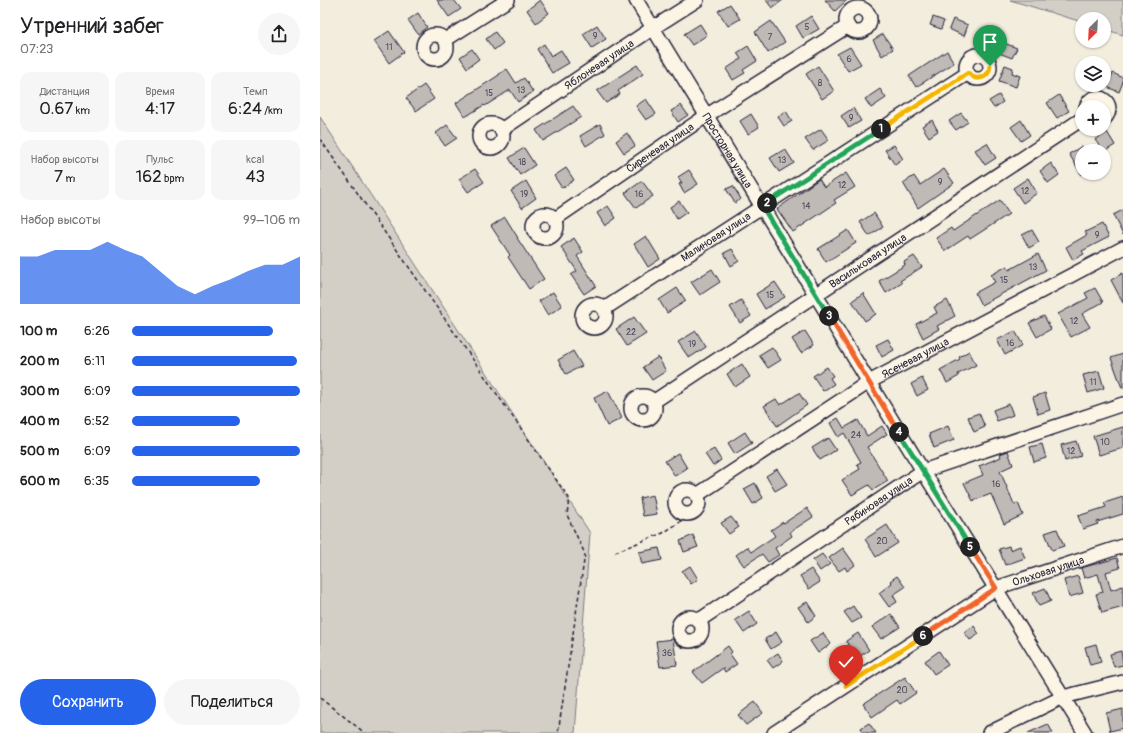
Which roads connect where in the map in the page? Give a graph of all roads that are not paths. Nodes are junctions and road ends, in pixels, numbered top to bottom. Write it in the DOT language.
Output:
graph roads {
  1 [pos="508,0"];
  2 [pos="636,0"];
  3 [pos="697,0"];
  4 [pos="848,26"];
  5 [pos="653,28"];
  6 [pos="445,40"];
  7 [pos="968,73"];
  8 [pos="1090,100"];
  9 [pos="1104,100"];
  10 [pos="706,116"];
  11 [pos="1075,124"];
  12 [pos="501,130"];
  13 [pos="762,206"];
  14 [pos="555,219"];
  15 [pos="1123,248"];
  16 [pos="815,294"];
  17 [pos="604,309"];
  18 [pos="869,382"];
  19 [pos="653,402"];
  20 [pos="1123,404"];
  21 [pos="923,471"];
  22 [pos="697,495"];
  23 [pos="1123,546"];
  24 [pos="996,588"];
  25 [pos="698,621"];
  26 [pos="1123,682"];
  27 [pos="1063,697"];
  28 [pos="774,733"];
  29 [pos="989,733"];
  30 [pos="1085,733"];
  1 -- 6 [label="street"];
  2 -- 5 [label="street, Просторная улица"];
  3 -- 5 [label="street, Яблоневая улица"];
  4 -- 10 [label="street, Сиреневая улица"];
  5 -- 10 [label="street, Просторная улица"];
  5 -- 12 [label="street, Яблоневая улица"];
  7 -- 13 [label="street, Малиновая улица"];
  8 -- 9 [label="street"];
  10 -- 13 [label="street, Просторная улица"];
  10 -- 14 [label="street, Сиреневая улица"];
  11 -- 16 [label="street, Васильковая улица"];
  13 -- 16 [label="street, Просторная улица"];
  13 -- 17 [label="street, Малиновая улица"];
  15 -- 18 [label="street, Ясеневая улица"];
  16 -- 18 [label="street, Просторная улица"];
  16 -- 19 [label="street, Васильковая улица"];
  18 -- 21 [label="street, Просторная улица"];
  18 -- 22 [label="street, Ясеневая улица"];
  20 -- 21 [label="street, Рябиновая улица"];
  21 -- 24 [label="street, Просторная улица"];
  21 -- 25 [label="street, Рябиновая улица"];
  22 -- 22 [label="street"];
  23 -- 24 [label="street, Ольховая улица"];
  24 -- 27 [label="street, Просторная улица"];
  24 -- 28 [label="street, Ольховая улица"];
  26 -- 27 [label="street"];
  27 -- 29 [label="street"];
  27 -- 30 [label="street, Просторная улица"];
}
